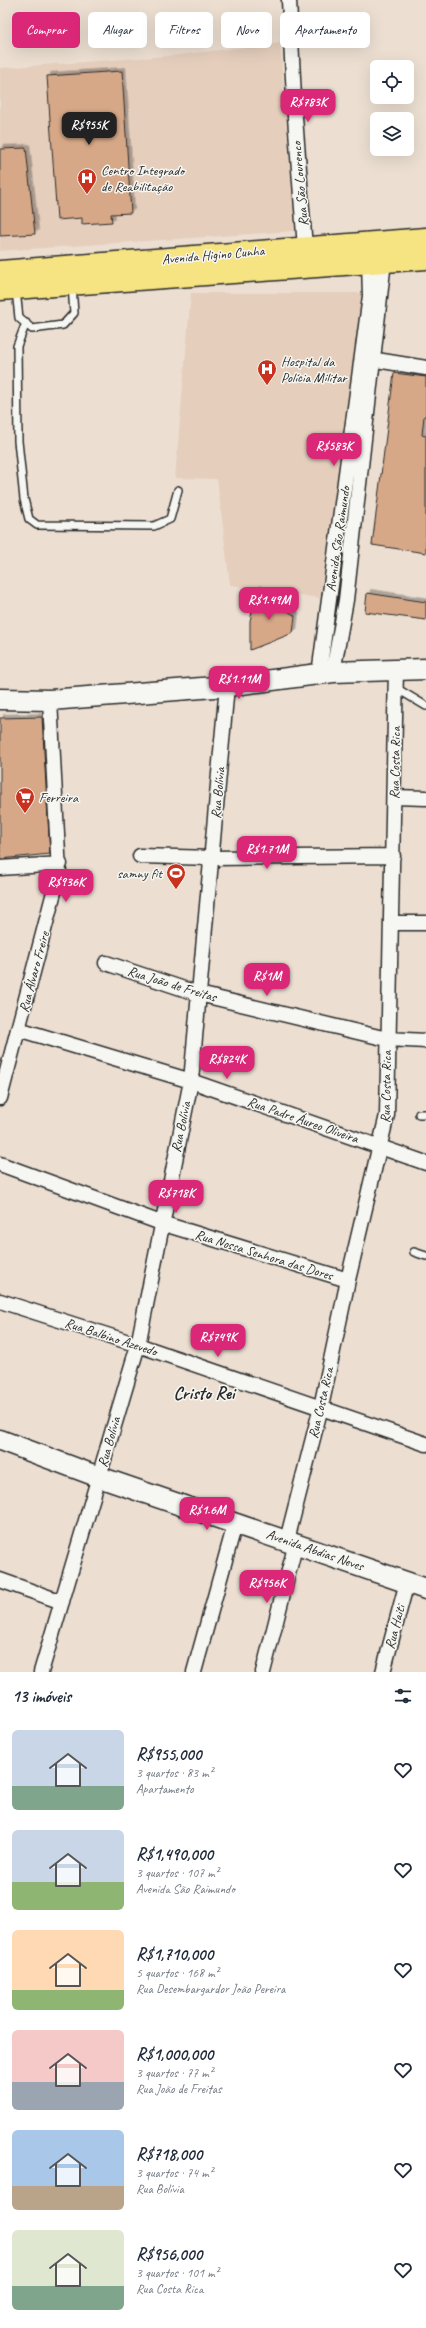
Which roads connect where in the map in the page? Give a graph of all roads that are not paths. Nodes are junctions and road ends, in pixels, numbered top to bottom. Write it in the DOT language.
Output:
graph roads {
  1 [pos="289,0"];
  2 [pos="426,239"];
  3 [pos="305,248"];
  4 [pos="426,258"];
  5 [pos="377,261"];
  6 [pos="0,272"];
  7 [pos="71,283"];
  8 [pos="8,288"];
  9 [pos="26,324"];
  10 [pos="367,359"];
  11 [pos="426,368"];
  12 [pos="178,490"];
  13 [pos="426,669"];
  14 [pos="326,673"];
  15 [pos="396,679"];
  16 [pos="227,686"];
  17 [pos="0,699"];
  18 [pos="50,700"];
  19 [pos="426,706"];
  20 [pos="395,797"];
  21 [pos="426,798"];
  22 [pos="140,856"];
  23 [pos="393,856"];
  24 [pos="213,858"];
  25 [pos="60,864"];
  26 [pos="0,868"];
  27 [pos="391,923"];
  28 [pos="426,923"];
  29 [pos="106,963"];
  30 [pos="199,994"];
  31 [pos="18,1030"];
  32 [pos="387,1039"];
  33 [pos="426,1041"];
  34 [pos="191,1081"];
  35 [pos="0,1098"];
  36 [pos="379,1147"];
  37 [pos="426,1163"];
  38 [pos="0,1164"];
  39 [pos="161,1223"];
  40 [pos="414,1252"];
  41 [pos="426,1256"];
  42 [pos="348,1280"];
  43 [pos="0,1301"];
  44 [pos="138,1345"];
  45 [pos="321,1407"];
  46 [pos="0,1440"];
  47 [pos="426,1444"];
  48 [pos="99,1477"];
  49 [pos="235,1524"];
  50 [pos="291,1541"];
  51 [pos="0,1580"];
  52 [pos="407,1582"];
  53 [pos="426,1589"];
  54 [pos="62,1602"];
  55 [pos="41,1672"];
  56 [pos="194,1672"];
  57 [pos="263,1672"];
  58 [pos="383,1672"];
  1 -- 3 [label="street, Rua São Lourenco"];
  2 -- 3 [label="main road, Avenida Higino Cunha"];
  3 -- 6 [label="main road, Avenida Higino Cunha"];
  4 -- 5 [label="main road, Avenida Higino Cunha"];
  5 -- 7 [label="main road, Avenida Higino Cunha"];
  5 -- 10 [label="street, Avenida São Raimundo"];
  7 -- 8 [label="main road, Avenida Higino Cunha"];
  7 -- 9 [label="lane"];
  8 -- 9 [label="lane"];
  9 -- 12 [label="lane"];
  10 -- 11 [label="street"];
  10 -- 14 [label="street, Avenida São Raimundo"];
  13 -- 15 [label="street"];
  14 -- 15 [label="street"];
  14 -- 16 [label="street"];
  15 -- 19 [label="lane"];
  15 -- 20 [label="street, Rua Costa Rica"];
  16 -- 18 [label="street"];
  16 -- 24 [label="street, Rua Bolívia"];
  17 -- 18 [label="street"];
  18 -- 25 [label="street, Rua Álvaro Freire"];
  20 -- 21 [label="street"];
  20 -- 23 [label="street, Rua Costa Rica"];
  22 -- 24 [label="street"];
  23 -- 24 [label="street"];
  23 -- 27 [label="street, Rua Costa Rica"];
  24 -- 30 [label="street, Rua Bolívia"];
  25 -- 26 [label="street"];
  25 -- 31 [label="street, Rua Álvaro Freire"];
  27 -- 28 [label="street"];
  27 -- 32 [label="street, Rua Costa Rica"];
  29 -- 30 [label="street, Rua João de Freitas"];
  30 -- 32 [label="street, Rua João de Freitas"];
  30 -- 34 [label="street, Rua Bolívia"];
  31 -- 34 [label="street, Rua Padre Áureo Oliveira"];
  31 -- 35 [label="street, Rua Álvaro Freire"];
  32 -- 33 [label="street, Rua João de Freitas"];
  32 -- 36 [label="street, Rua Costa Rica"];
  34 -- 36 [label="street, Rua Padre Áureo Oliveira"];
  34 -- 39 [label="street, Rua Bolívia"];
  36 -- 37 [label="street, Rua Padre Áureo Oliveira"];
  36 -- 42 [label="street, Rua Costa Rica"];
  38 -- 39 [label="street, Rua Nossa Senhora das Dores"];
  39 -- 42 [label="street, Rua Nossa Senhora das Dores"];
  39 -- 44 [label="street, Rua Bolívia"];
  40 -- 41 [label="lane"];
  42 -- 45 [label="street, Rua Costa Rica"];
  43 -- 44 [label="street, Rua Balbino Azevedo"];
  44 -- 45 [label="street, Rua Balbino Azevedo"];
  44 -- 48 [label="street, Rua Bolívia"];
  45 -- 47 [label="street, Rua Balbino Azevedo"];
  45 -- 50 [label="street, Rua Costa Rica"];
  46 -- 48 [label="street, Avenida Abdias Neves"];
  48 -- 49 [label="street, Avenida Abdias Neves"];
  48 -- 54 [label="street, Rua Bolívia"];
  49 -- 50 [label="street, Avenida Abdias Neves"];
  49 -- 56 [label="street"];
  50 -- 52 [label="street, Avenida Abdias Neves"];
  50 -- 57 [label="street, Rua Costa Rica"];
  51 -- 54 [label="street"];
  52 -- 53 [label="street, Avenida Abdias Neves"];
  52 -- 58 [label="street, Rua Haiti"];
  54 -- 55 [label="street, Rua Bolívia"];
}
